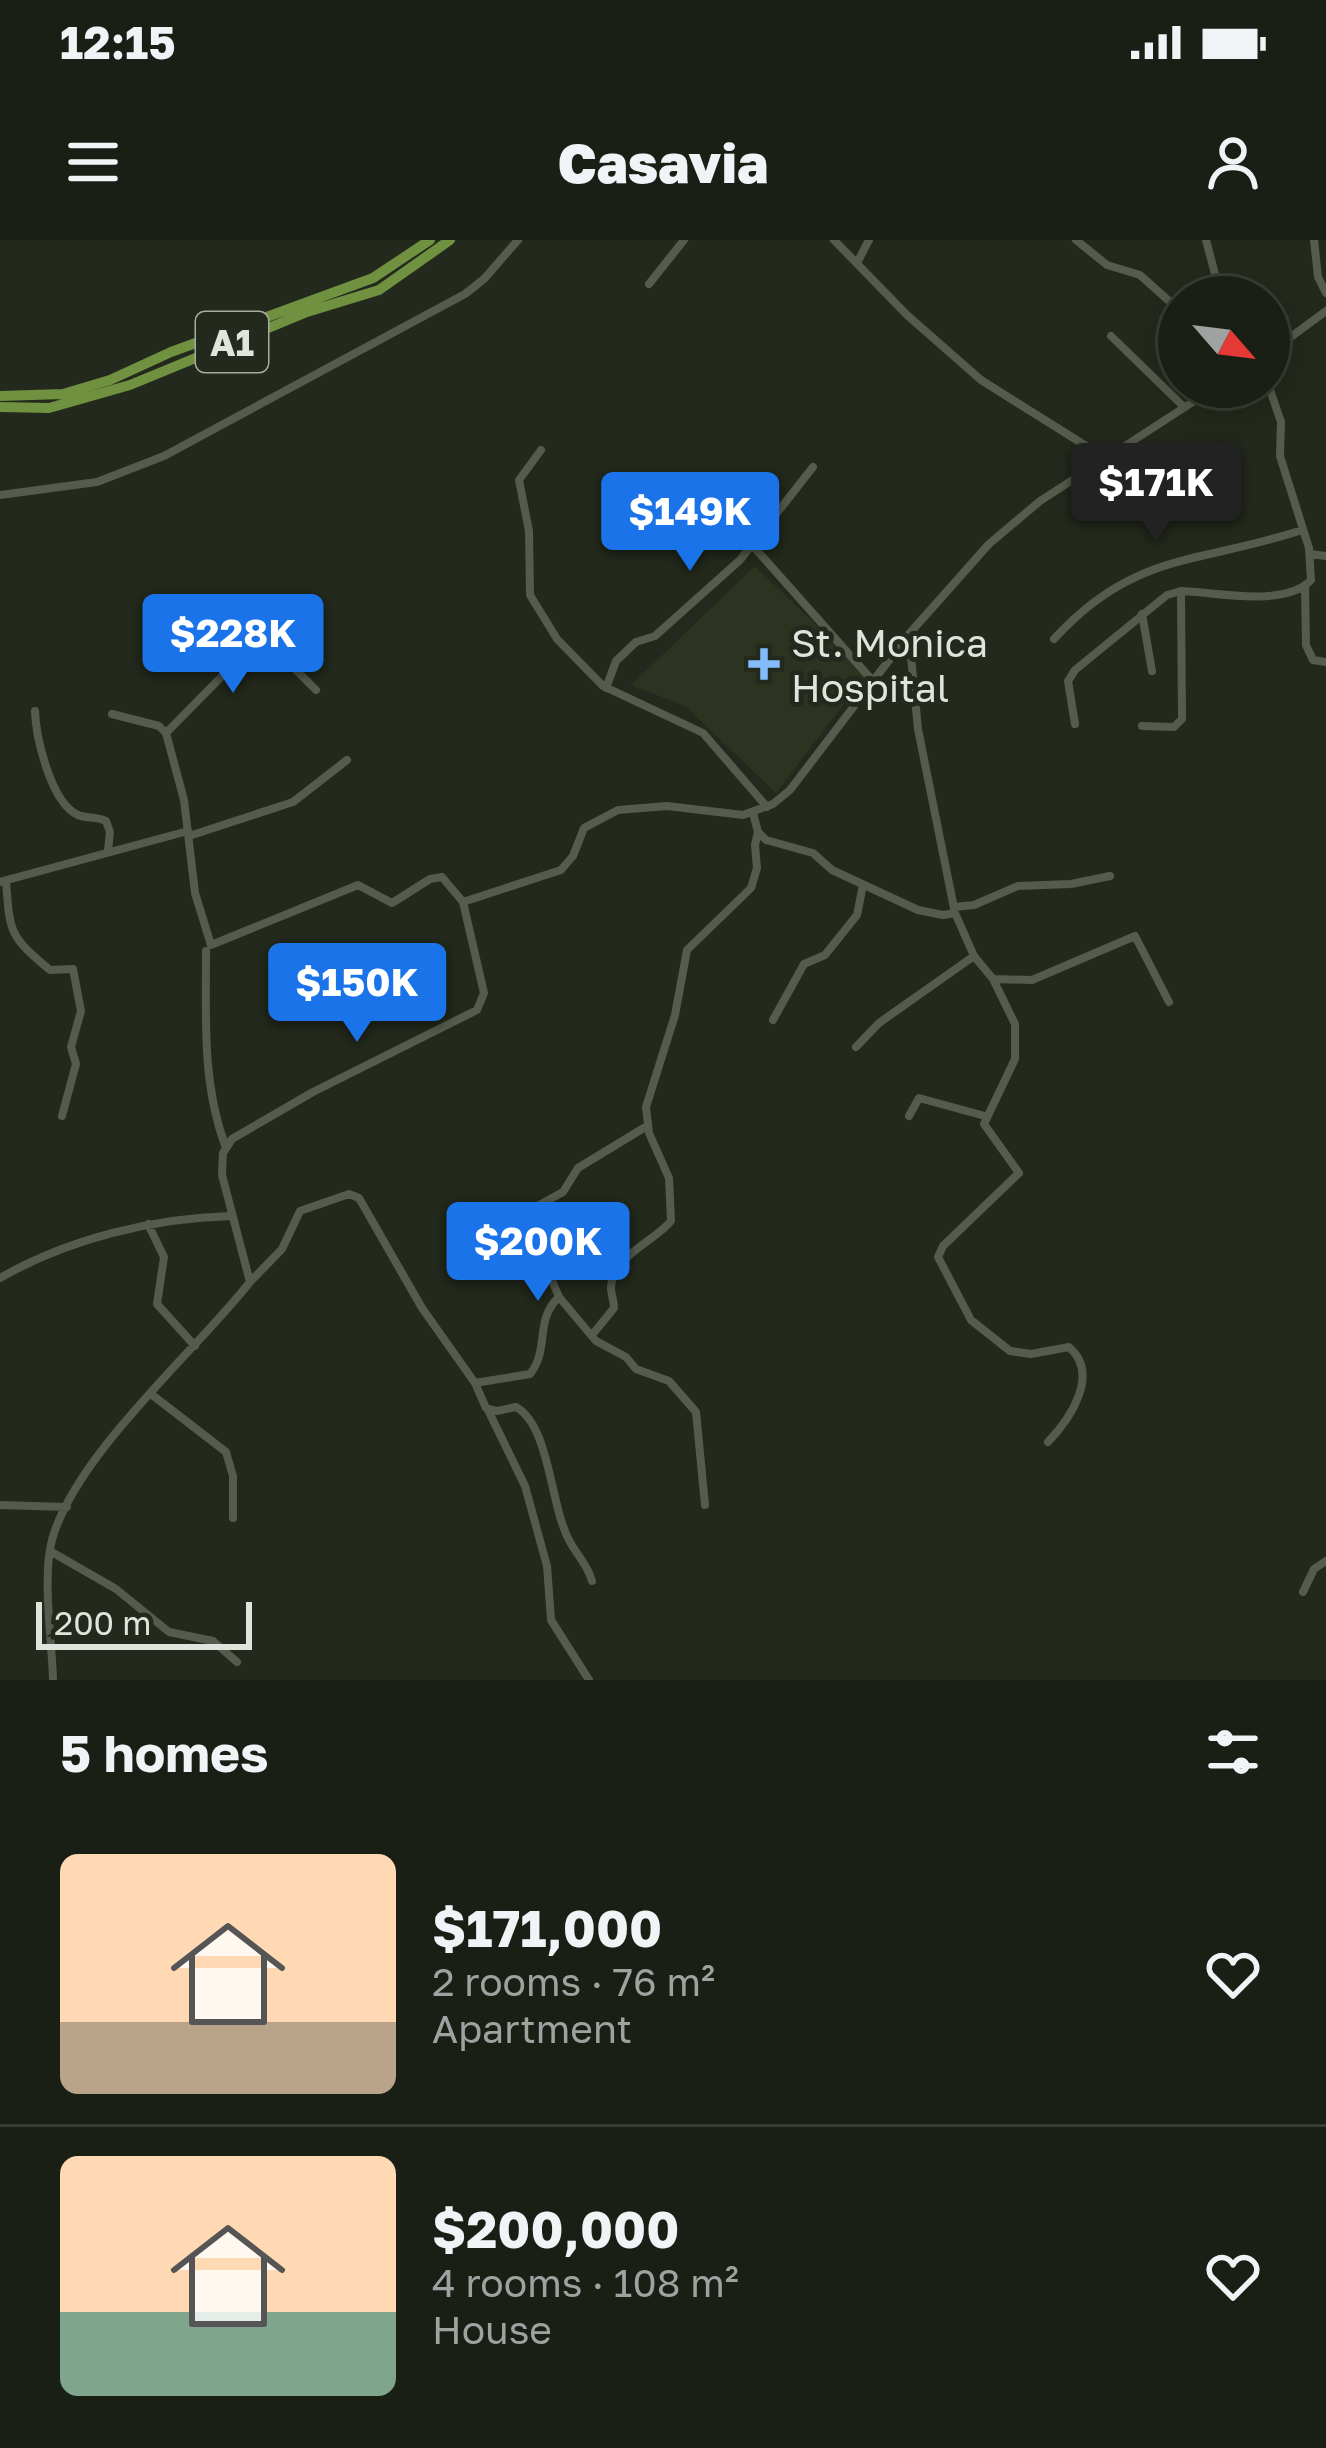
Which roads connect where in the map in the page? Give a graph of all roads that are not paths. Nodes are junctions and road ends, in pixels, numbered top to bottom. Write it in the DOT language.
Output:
graph roads {
  1 [pos="430,240"];
  2 [pos="450,240"];
  3 [pos="518,240"];
  4 [pos="684,240"];
  5 [pos="834,240"];
  6 [pos="868,240"];
  7 [pos="1076,240"];
  8 [pos="1206,240"];
  9 [pos="1314,240"];
  10 [pos="857,263"];
  11 [pos="1216,276"];
  12 [pos="649,284"];
  13 [pos="1158,291"];
  14 [pos="1326,293"];
  15 [pos="1326,310"];
  16 [pos="1111,336"];
  17 [pos="1290,337"];
  18 [pos="1158,382"];
  19 [pos="0,396"];
  20 [pos="0,407"];
  21 [pos="1183,408"];
  22 [pos="1276,408"];
  23 [pos="541,450"];
  24 [pos="1107,459"];
  25 [pos="813,467"];
  26 [pos="0,495"];
  27 [pos="1302,530"];
  28 [pos="754,546"];
  29 [pos="1310,554"];
  30 [pos="1326,556"];
  31 [pos="1305,587"];
  32 [pos="1181,591"];
  33 [pos="1142,614"];
  34 [pos="909,634"];
  35 [pos="1054,640"];
  36 [pos="229,641"];
  37 [pos="235,657"];
  38 [pos="1326,662"];
  39 [pos="1152,671"];
  40 [pos="872,680"];
  41 [pos="606,688"];
  42 [pos="316,690"];
  43 [pos="34,711"];
  44 [pos="112,714"];
  45 [pos="1076,724"];
  46 [pos="1142,726"];
  47 [pos="166,733"];
  48 [pos="347,760"];
  49 [pos="767,807"];
  50 [pos="753,813"];
  51 [pos="758,832"];
  52 [pos="189,833"];
  53 [pos="108,850"];
  54 [pos="1110,877"];
  55 [pos="3,881"];
  56 [pos="863,885"];
  57 [pos="463,902"];
  58 [pos="955,910"];
  59 [pos="206,951"];
  60 [pos="974,956"];
  61 [pos="993,979"];
  62 [pos="1169,1002"];
  63 [pos="773,1020"];
  64 [pos="856,1048"];
  65 [pos="62,1116"];
  66 [pos="909,1116"];
  67 [pos="986,1116"];
  68 [pos="647,1126"];
  69 [pos="226,1147"];
  70 [pos="231,1216"];
  71 [pos="148,1224"];
  72 [pos="0,1278"];
  73 [pos="250,1282"];
  74 [pos="559,1297"];
  75 [pos="592,1335"];
  76 [pos="195,1346"];
  77 [pos="475,1383"];
  78 [pos="151,1394"];
  79 [pos="488,1411"];
  80 [pos="1048,1442"];
  81 [pos="0,1505"];
  82 [pos="705,1505"];
  83 [pos="67,1507"];
  84 [pos="233,1518"];
  85 [pos="50,1551"];
  86 [pos="1326,1561"];
  87 [pos="592,1581"];
  88 [pos="1303,1592"];
  89 [pos="237,1662"];
  90 [pos="53,1680"];
  91 [pos="589,1680"];
  1 -- 19 [label="highway, A1"];
  2 -- 20 [label="highway, A1"];
  3 -- 26 [label="street"];
  4 -- 12 [label="street"];
  5 -- 10 [label="street"];
  6 -- 10 [label="street"];
  7 -- 13 [label="street"];
  8 -- 11 [label="street"];
  9 -- 14 [label="street"];
  10 -- 24 [label="street"];
  15 -- 17 [label="street"];
  16 -- 18 [label="street"];
  21 -- 24 [label="street"];
  22 -- 27 [label="street"];
  23 -- 41 [label="street"];
  24 -- 34 [label="street"];
  25 -- 28 [label="street"];
  27 -- 29 [label="street"];
  27 -- 35 [label="street"];
  28 -- 40 [label="street"];
  28 -- 41 [label="street"];
  29 -- 30 [label="street"];
  29 -- 31 [label="street"];
  31 -- 32 [label="street"];
  31 -- 38 [label="street"];
  32 -- 33 [label="street"];
  32 -- 46 [label="street"];
  33 -- 39 [label="street"];
  33 -- 45 [label="street"];
  34 -- 40 [label="street"];
  34 -- 58 [label="street"];
  36 -- 37 [label="street"];
  37 -- 42 [label="street"];
  37 -- 47 [label="street"];
  40 -- 49 [label="street"];
  41 -- 49 [label="street"];
  43 -- 53 [label="street"];
  44 -- 47 [label="street"];
  47 -- 52 [label="street"];
  48 -- 52 [label="street"];
  49 -- 50 [label="street"];
  50 -- 51 [label="street"];
  50 -- 57 [label="street"];
  51 -- 56 [label="street"];
  51 -- 68 [label="street"];
  52 -- 53 [label="street"];
  52 -- 57 [label="street"];
  53 -- 55 [label="street"];
  54 -- 58 [label="street"];
  55 -- 65 [label="street"];
  56 -- 58 [label="street"];
  56 -- 63 [label="street"];
  57 -- 69 [label="street"];
  58 -- 60 [label="street"];
  59 -- 69 [label="street"];
  60 -- 61 [label="street"];
  60 -- 64 [label="street"];
  61 -- 62 [label="street"];
  61 -- 67 [label="street"];
  66 -- 67 [label="street"];
  67 -- 80 [label="street"];
  68 -- 74 [label="street"];
  68 -- 75 [label="street"];
  69 -- 70 [label="street"];
  70 -- 71 [label="street"];
  70 -- 73 [label="street"];
  71 -- 72 [label="street"];
  71 -- 76 [label="street"];
  73 -- 76 [label="street"];
  73 -- 77 [label="street"];
  74 -- 75 [label="street"];
  74 -- 77 [label="street"];
  75 -- 82 [label="street"];
  76 -- 78 [label="street"];
  77 -- 79 [label="street"];
  78 -- 83 [label="street"];
  78 -- 84 [label="street"];
  79 -- 87 [label="street"];
  79 -- 91 [label="street"];
  81 -- 83 [label="street"];
  83 -- 85 [label="street"];
  85 -- 89 [label="street"];
  85 -- 90 [label="street"];
  86 -- 88 [label="street"];
}
